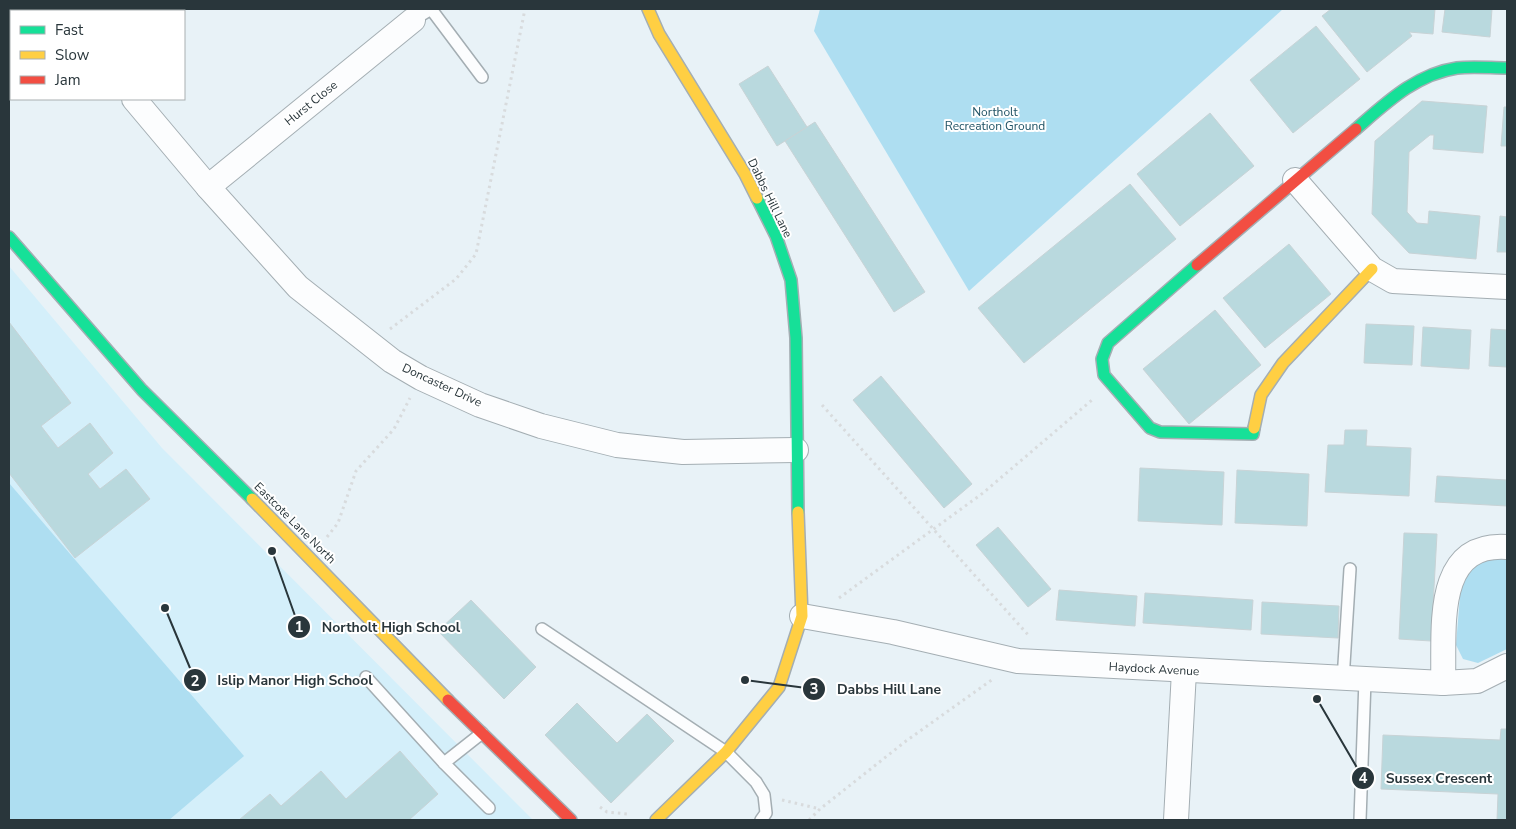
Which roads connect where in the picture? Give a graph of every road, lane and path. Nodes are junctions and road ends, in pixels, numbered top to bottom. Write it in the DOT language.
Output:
graph roads {
  1 [pos="525,9"];
  2 [pos="648,9"];
  3 [pos="413,20"];
  4 [pos="1506,68"];
  5 [pos="482,77"];
  6 [pos="135,100"];
  7 [pos="1295,180"];
  8 [pos="208,187"];
  9 [pos="9,237"];
  10 [pos="1372,269"];
  11 [pos="1498,286"];
  12 [pos="369,344"];
  13 [pos="421,378"];
  14 [pos="1111,383"];
  15 [pos="795,390"];
  16 [pos="796,450"];
  17 [pos="934,530"];
  18 [pos="1507,547"];
  19 [pos="312,558"];
  20 [pos="1350,569"];
  21 [pos="834,602"];
  22 [pos="802,616"];
  23 [pos="542,629"];
  24 [pos="1024,662"];
  25 [pos="1507,666"];
  26 [pos="1184,671"];
  27 [pos="366,677"];
  28 [pos="1354,680"];
  29 [pos="1443,683"];
  30 [pos="482,733"];
  31 [pos="726,752"];
  32 [pos="444,763"];
  33 [pos="764,795"];
  34 [pos="600,807"];
  35 [pos="489,808"];
  36 [pos="820,809"];
  37 [pos="627,814"];
  38 [pos="571,820"];
  39 [pos="656,820"];
  40 [pos="762,820"];
  41 [pos="809,820"];
  42 [pos="1176,820"];
  43 [pos="1360,820"];
  1 -- 12 [label="path"];
  2 -- 15 [label="street, Dabbs Hill Lane"];
  3 -- 5 [label="lane"];
  3 -- 8 [label="street, Hurst Close"];
  4 -- 7 [label="street"];
  6 -- 8 [label="street, Doncaster Drive"];
  7 -- 10 [label="street"];
  7 -- 14 [label="street"];
  8 -- 12 [label="street, Doncaster Drive"];
  9 -- 19 [label="street, Eastcote Lane North"];
  10 -- 11 [label="street"];
  10 -- 14 [label="street"];
  12 -- 13 [label="street, Doncaster Drive"];
  13 -- 16 [label="street, Doncaster Drive"];
  13 -- 19 [label="path"];
  14 -- 17 [label="path"];
  15 -- 16 [label="street, Dabbs Hill Lane"];
  15 -- 17 [label="path"];
  16 -- 22 [label="street, Dabbs Hill Lane"];
  17 -- 21 [label="path"];
  17 -- 24 [label="path"];
  18 -- 29 [label="street"];
  19 -- 30 [label="street, Eastcote Lane North"];
  20 -- 28 [label="lane"];
  22 -- 24 [label="street, Haydock Avenue"];
  22 -- 31 [label="street, Dabbs Hill Lane"];
  23 -- 31 [label="lane"];
  24 -- 26 [label="street, Haydock Avenue"];
  24 -- 36 [label="path"];
  25 -- 29 [label="street, Haydock Avenue"];
  26 -- 28 [label="street, Haydock Avenue"];
  26 -- 42 [label="street"];
  27 -- 32 [label="lane"];
  28 -- 29 [label="street, Haydock Avenue"];
  28 -- 43 [label="lane"];
  30 -- 32 [label="lane"];
  30 -- 38 [label="street, Eastcote Lane North"];
  31 -- 33 [label="lane"];
  31 -- 39 [label="street, Dabbs Hill Lane"];
  32 -- 35 [label="lane"];
  33 -- 36 [label="path"];
  33 -- 40 [label="lane"];
  34 -- 37 [label="path"];
  36 -- 41 [label="path"];
}
